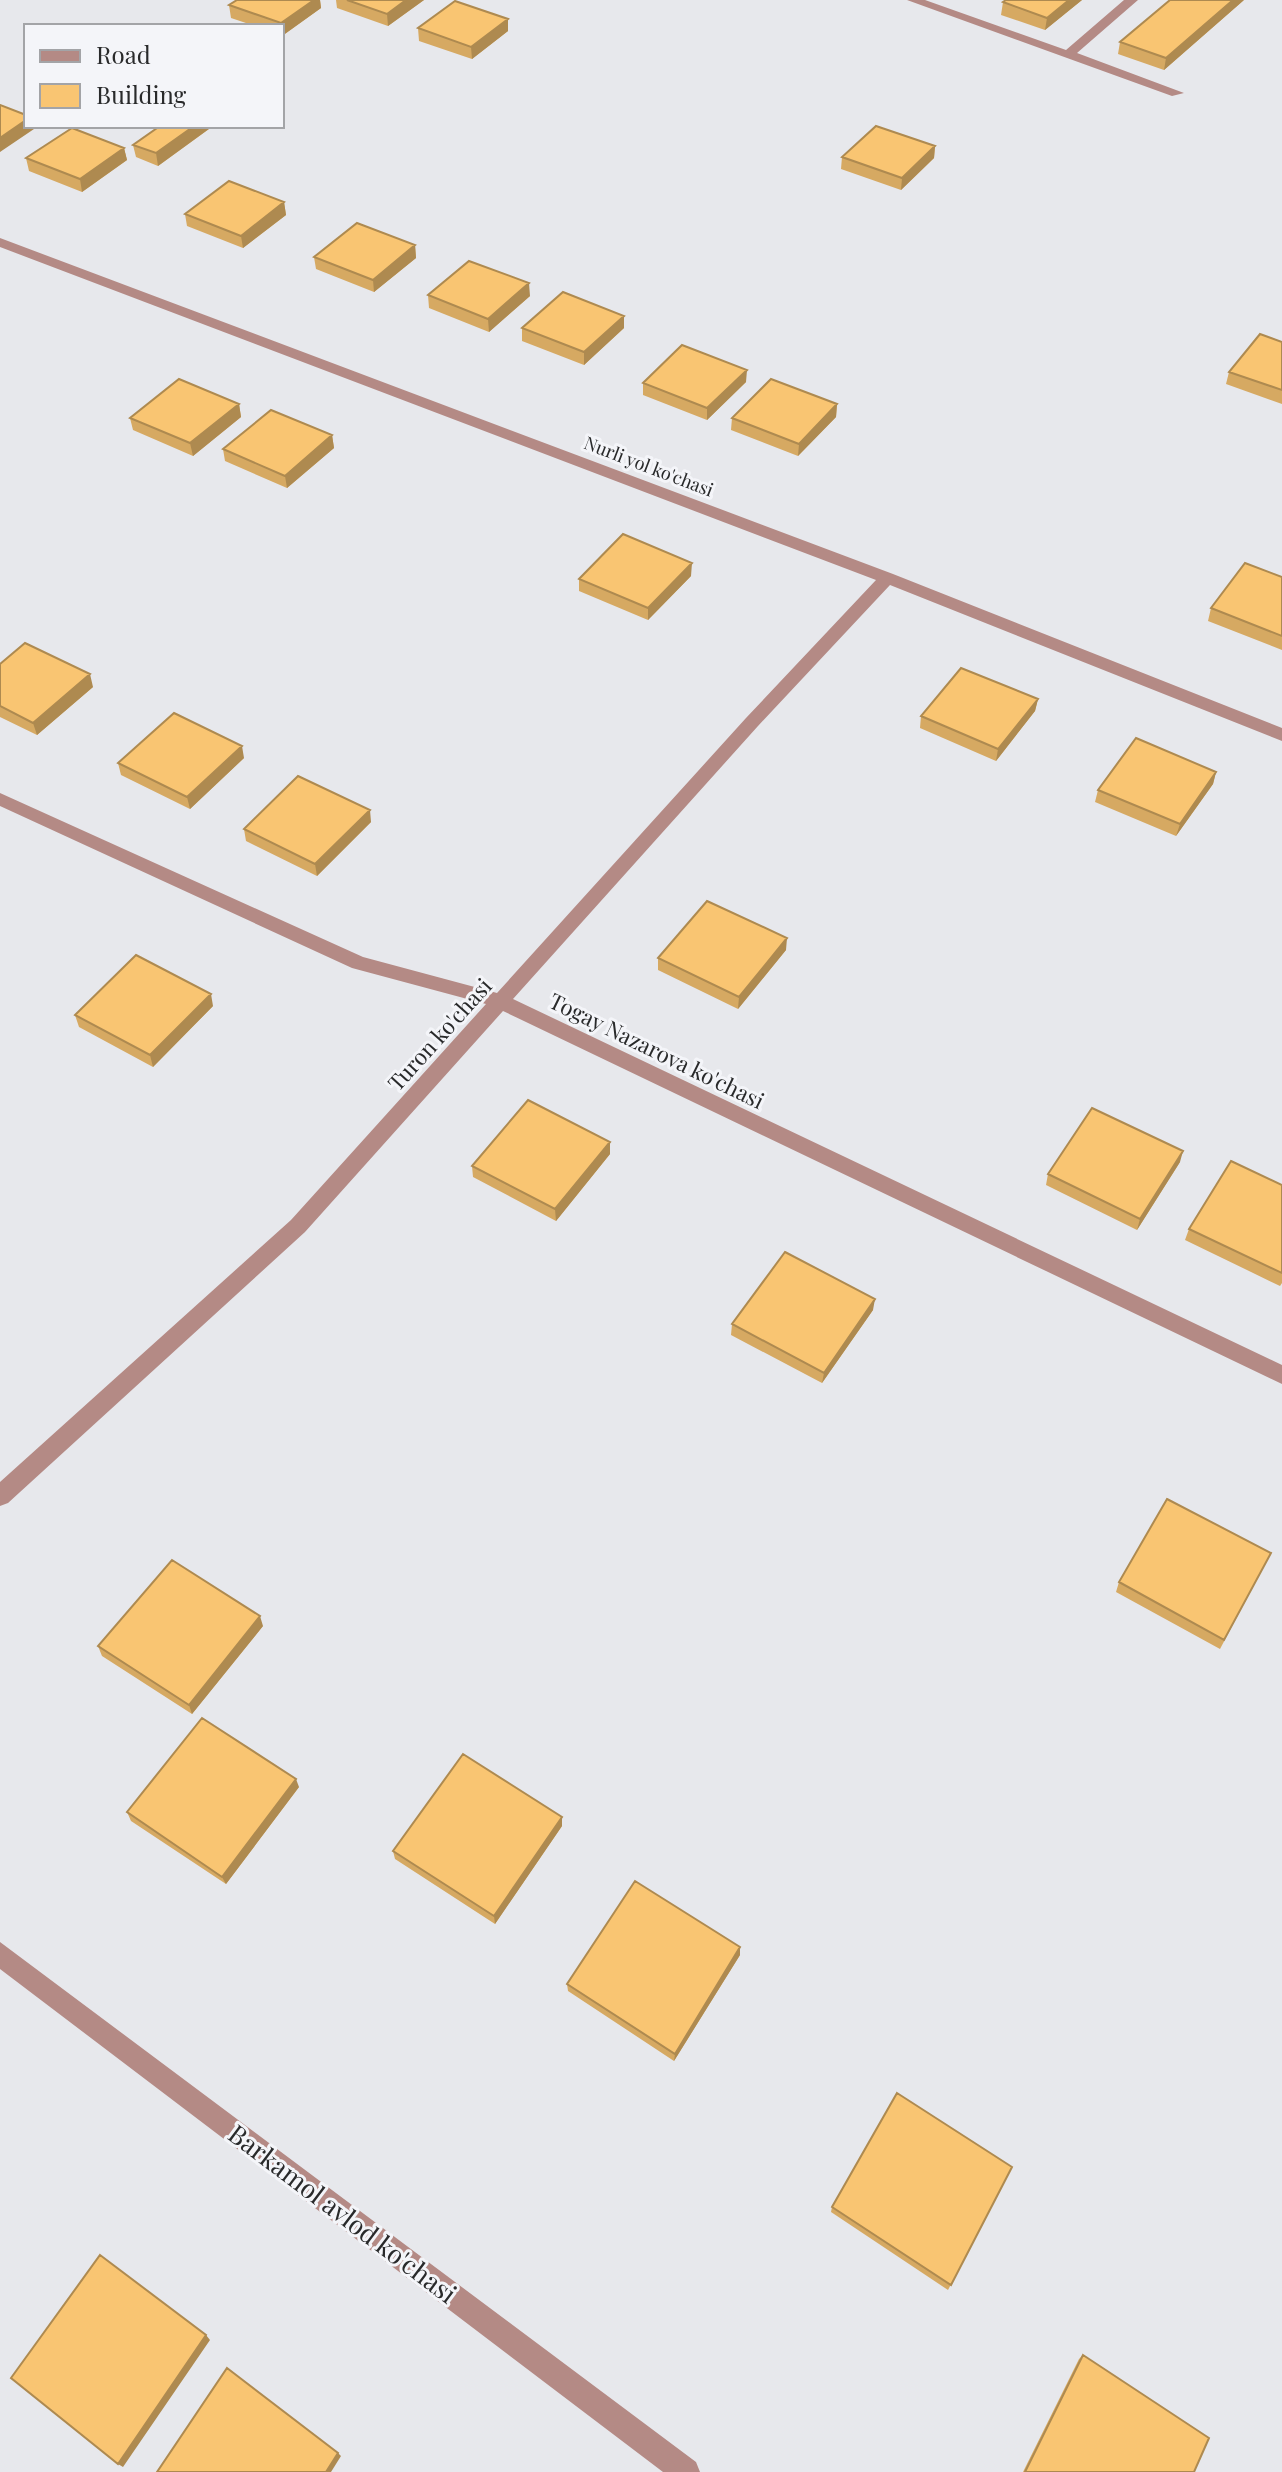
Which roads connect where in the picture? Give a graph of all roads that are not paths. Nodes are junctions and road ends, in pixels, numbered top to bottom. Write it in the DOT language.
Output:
graph roads {
  1 [pos="913,0"];
  2 [pos="1132,0"];
  3 [pos="1067,55"];
  4 [pos="1177,93"];
  5 [pos="0,242"];
  6 [pos="887,578"];
  7 [pos="1282,735"];
  8 [pos="0,799"];
  9 [pos="500,1001"];
  10 [pos="1282,1375"];
  11 [pos="0,1496"];
  12 [pos="0,1954"];
  13 [pos="686,2472"];
  1 -- 3 [label="street"];
  2 -- 3 [label="street"];
  3 -- 4 [label="street"];
  5 -- 6 [label="street, Nurli yol ko'chasi"];
  6 -- 7 [label="street, Nurli yol ko'chasi"];
  6 -- 9 [label="street, Turon ko'chasi"];
  8 -- 9 [label="street, Togay Nazarova ko'chasi"];
  9 -- 10 [label="street, Togay Nazarova ko'chasi"];
  9 -- 11 [label="street, Turon ko'chasi"];
  12 -- 13 [label="street, Barkamol avlod ko'chasi"];
}
